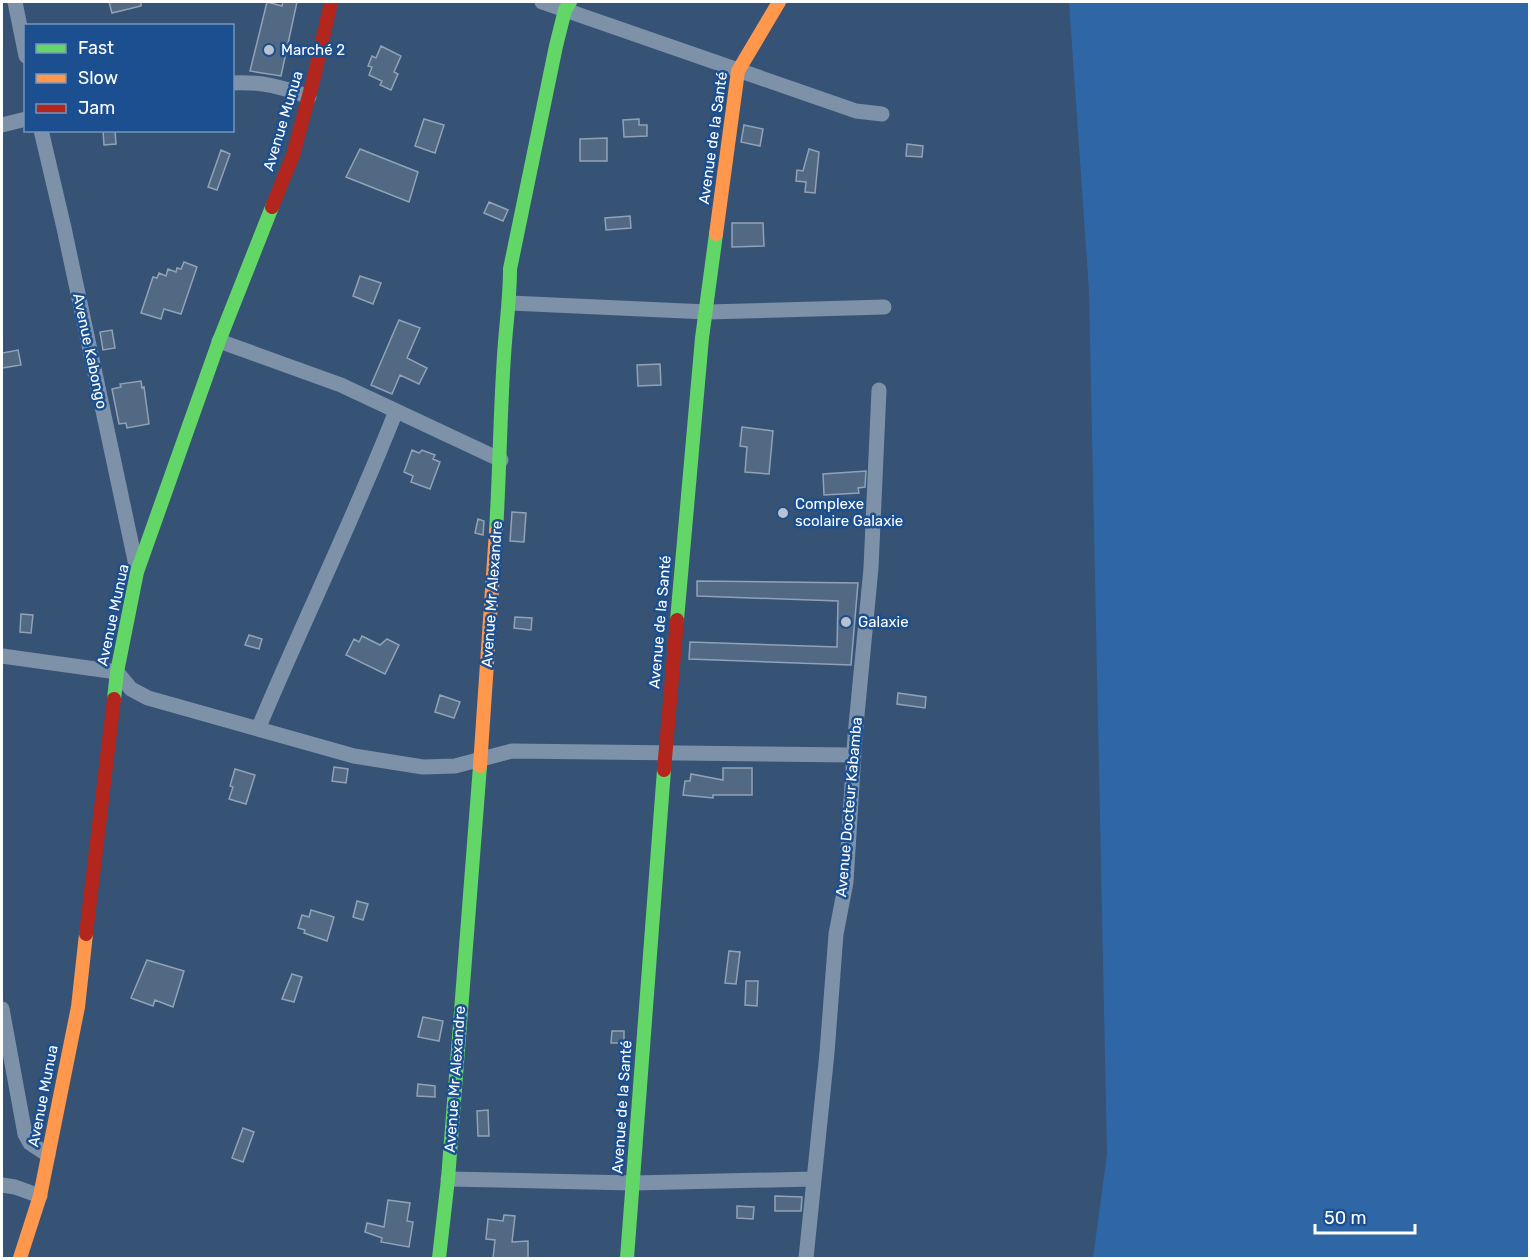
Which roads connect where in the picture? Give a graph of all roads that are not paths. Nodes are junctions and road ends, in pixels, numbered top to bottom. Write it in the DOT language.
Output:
graph roads {
  1 [pos="15,2"];
  2 [pos="331,2"];
  3 [pos="542,2"];
  4 [pos="779,2"];
  5 [pos="568,6"];
  6 [pos="24,46"];
  7 [pos="738,71"];
  8 [pos="234,82"];
  9 [pos="309,97"];
  10 [pos="882,114"];
  11 [pos="24,120"];
  12 [pos="2,125"];
  13 [pos="41,132"];
  14 [pos="510,303"];
  15 [pos="884,307"];
  16 [pos="707,312"];
  17 [pos="219,341"];
  18 [pos="879,390"];
  19 [pos="396,411"];
  20 [pos="501,460"];
  21 [pos="137,572"];
  22 [pos="2,656"];
  23 [pos="117,672"];
  24 [pos="258,729"];
  25 [pos="666,753"];
  26 [pos="853,755"];
  27 [pos="480,760"];
  28 [pos="2,1009"];
  29 [pos="48,1155"];
  30 [pos="448,1179"];
  31 [pos="814,1179"];
  32 [pos="633,1183"];
  33 [pos="2,1185"];
  34 [pos="40,1196"];
  35 [pos="20,1258"];
  36 [pos="439,1258"];
  37 [pos="627,1258"];
  38 [pos="806,1258"];
  1 -- 6 [label="street"];
  2 -- 9 [label="street, Avenue Munua"];
  3 -- 5 [label="street"];
  4 -- 7 [label="street, Avenue de la Santé"];
  5 -- 7 [label="street"];
  5 -- 14 [label="street, Avenue Mr Alexandre"];
  7 -- 10 [label="street"];
  7 -- 16 [label="street, Avenue de la Santé"];
  8 -- 9 [label="street"];
  9 -- 17 [label="street, Avenue Munua"];
  11 -- 12 [label="street"];
  13 -- 21 [label="street, Avenue Kabongo"];
  14 -- 16 [label="street"];
  14 -- 20 [label="street, Avenue Mr Alexandre"];
  15 -- 16 [label="street"];
  16 -- 25 [label="street, Avenue de la Santé"];
  17 -- 19 [label="street"];
  17 -- 21 [label="street, Avenue Munua"];
  18 -- 26 [label="street, Avenue Docteur Kabamba"];
  19 -- 20 [label="street"];
  19 -- 24 [label="street"];
  20 -- 27 [label="street, Avenue Mr Alexandre"];
  21 -- 23 [label="street, Avenue Munua"];
  22 -- 23 [label="street"];
  23 -- 24 [label="street"];
  23 -- 29 [label="street, Avenue Munua"];
  24 -- 27 [label="street"];
  25 -- 26 [label="street"];
  25 -- 27 [label="street"];
  25 -- 32 [label="street, Avenue de la Santé"];
  26 -- 31 [label="street, Avenue Docteur Kabamba"];
  27 -- 30 [label="street, Avenue Mr Alexandre"];
  28 -- 29 [label="street"];
  29 -- 34 [label="street, Avenue Munua"];
  30 -- 32 [label="street"];
  30 -- 36 [label="street, Avenue Mr Alexandre"];
  31 -- 32 [label="street"];
  31 -- 38 [label="street, Avenue Docteur Kabamba"];
  32 -- 37 [label="street, Avenue de la Santé"];
  33 -- 34 [label="street"];
  34 -- 35 [label="street, Avenue Munua"];
}
